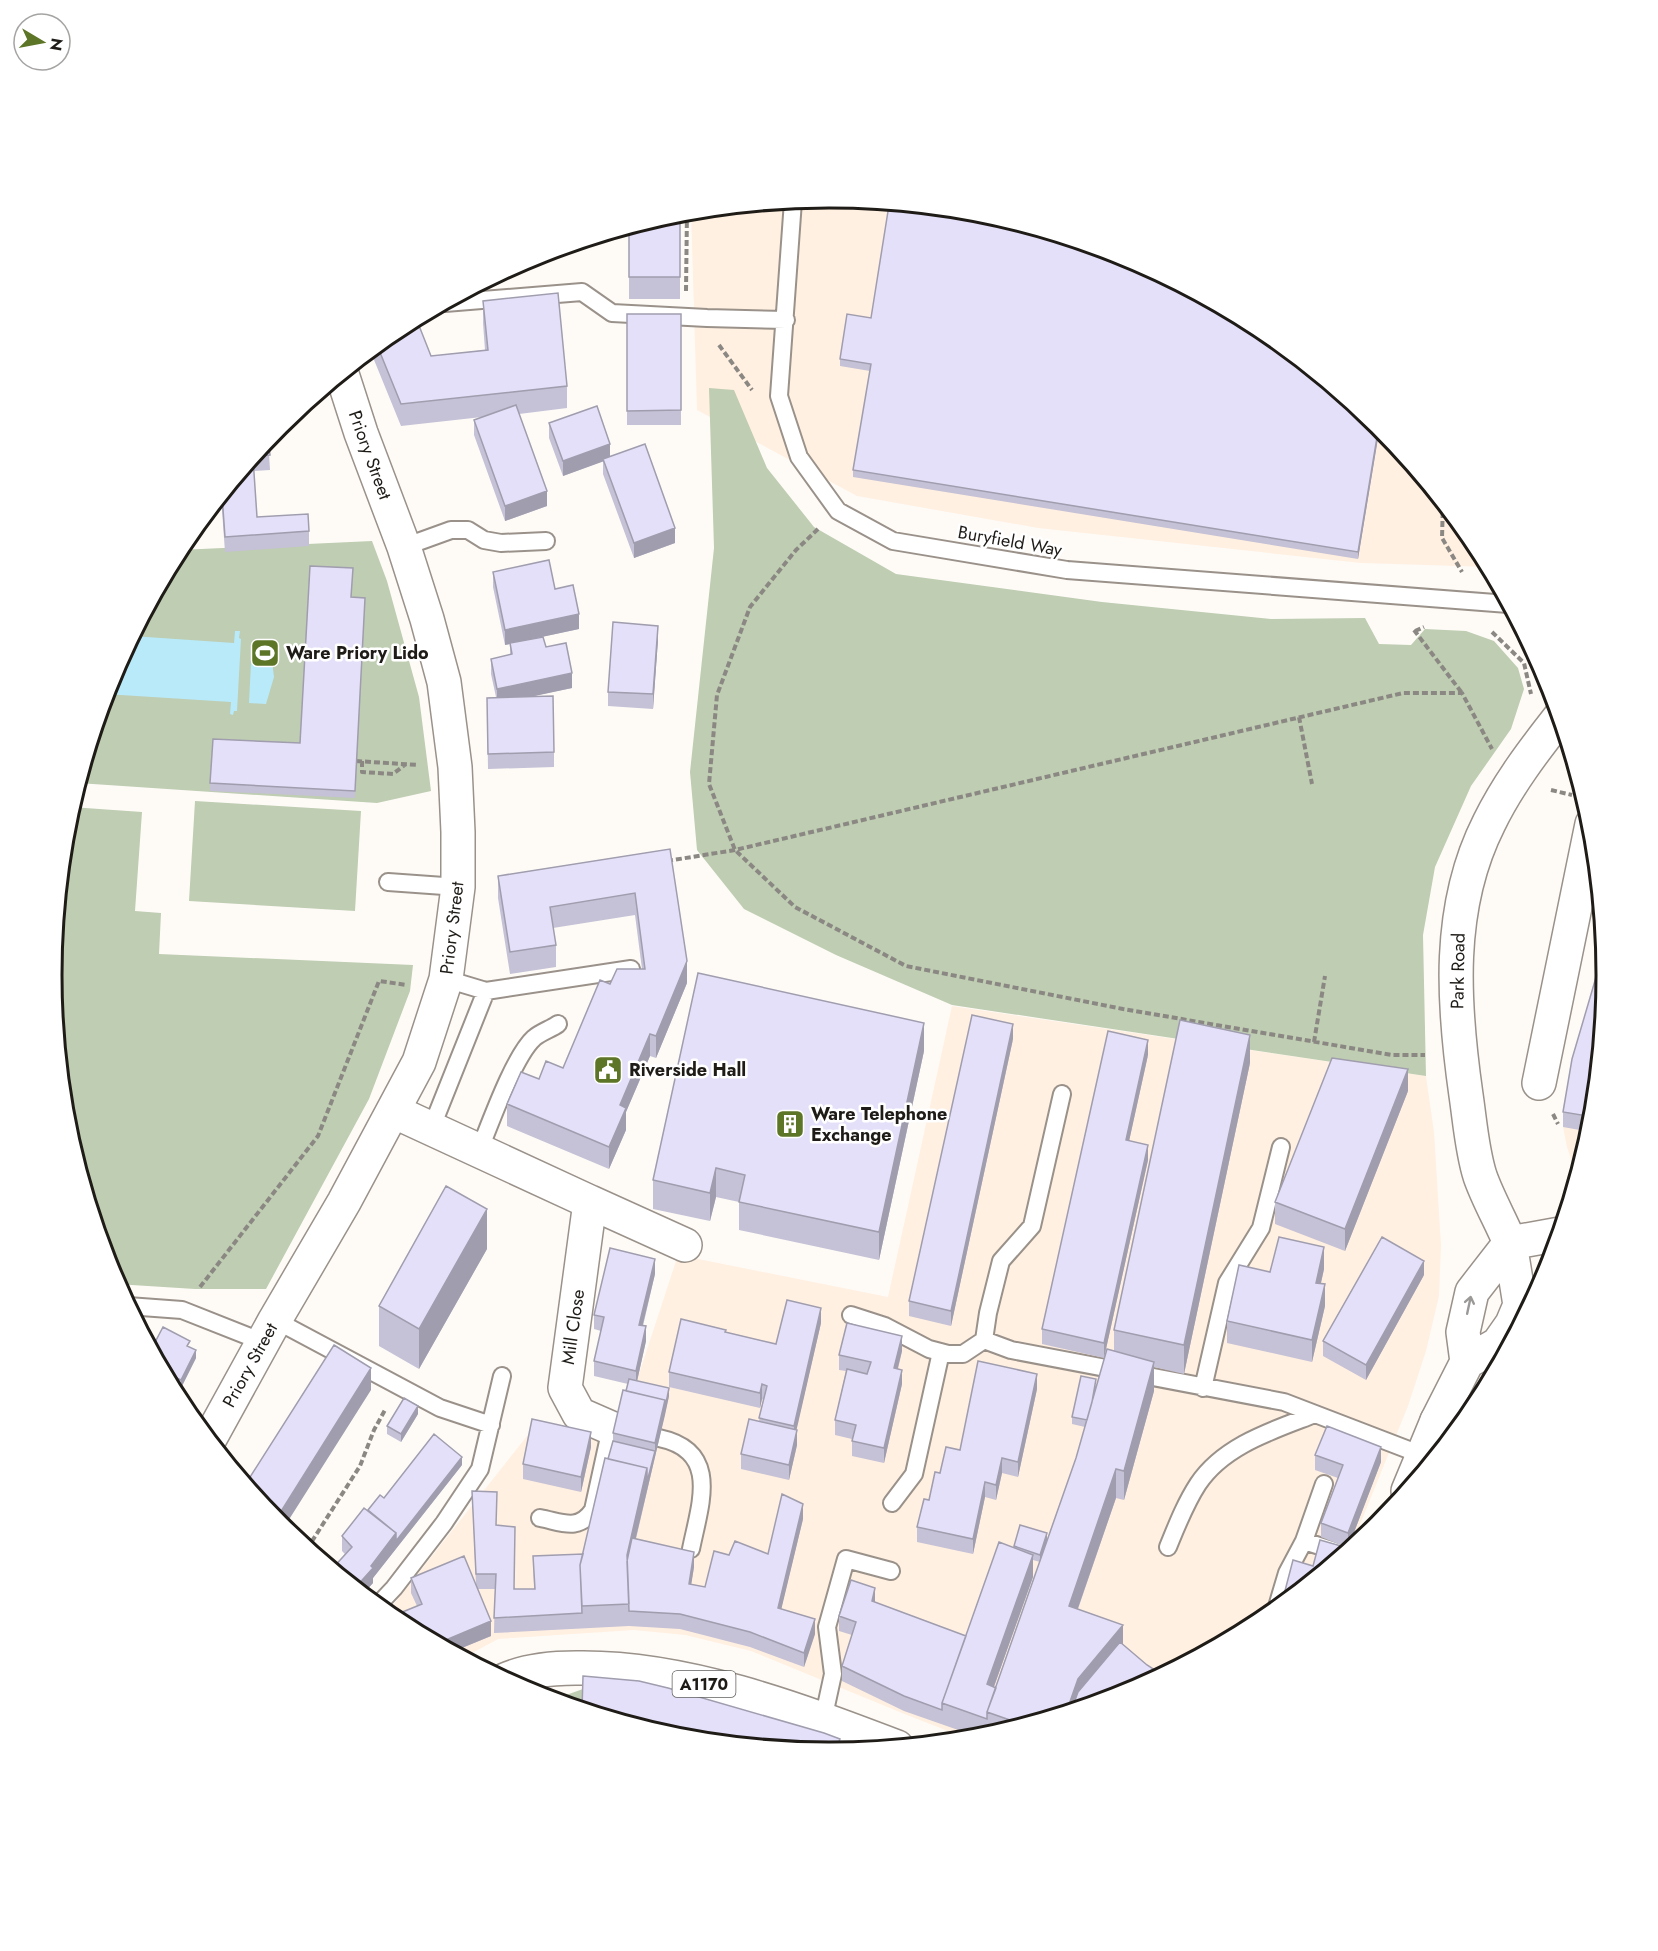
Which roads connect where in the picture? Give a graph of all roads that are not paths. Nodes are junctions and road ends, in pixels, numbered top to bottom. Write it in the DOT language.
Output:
graph roads {
  1 [pos="793,209"];
  2 [pos="463,302"];
  3 [pos="786,320"];
  4 [pos="344,381"];
  5 [pos="546,541"];
  6 [pos="404,547"];
  7 [pos="1500,603"];
  8 [pos="1554,723"];
  9 [pos="1586,852"];
  10 [pos="388,882"];
  11 [pos="458,887"];
  12 [pos="631,969"];
  13 [pos="445,985"];
  14 [pos="486,991"];
  15 [pos="558,1024"];
  16 [pos="1539,1083"];
  17 [pos="1062,1094"];
  18 [pos="393,1111"];
  19 [pos="430,1129"];
  20 [pos="1281,1148"];
  21 [pos="479,1151"];
  22 [pos="590,1202"];
  23 [pos="1551,1236"];
  24 [pos="1510,1243"];
  25 [pos="685,1245"];
  26 [pos="137,1307"];
  27 [pos="851,1316"];
  28 [pos="269,1331"];
  29 [pos="984,1341"];
  30 [pos="941,1352"];
  31 [pos="1467,1362"];
  32 [pos="502,1376"];
  33 [pos="1203,1388"];
  34 [pos="1315,1414"];
  35 [pos="491,1425"];
  36 [pos="1448,1425"];
  37 [pos="614,1429"];
  38 [pos="213,1433"];
  39 [pos="659,1438"];
  40 [pos="1422,1455"];
  41 [pos="1416,1469"];
  42 [pos="1324,1484"];
  43 [pos="892,1503"];
  44 [pos="540,1518"];
  45 [pos="1304,1541"];
  46 [pos="1168,1547"];
  47 [pos="691,1549"];
  48 [pos="1337,1552"];
  49 [pos="891,1571"];
  50 [pos="1280,1595"];
  51 [pos="383,1599"];
  52 [pos="517,1677"];
  53 [pos="823,1720"];
  54 [pos="853,1742"];
  1 -- 3 [label="lane, Buryfield Way"];
  2 -- 3 [label="lane"];
  3 -- 7 [label="lane, Buryfield Way"];
  4 -- 6 [label="street, Priory Street"];
  5 -- 6 [label="lane"];
  6 -- 11 [label="street, Priory Street"];
  8 -- 24 [label="street, Park Road"];
  9 -- 16 [label="street"];
  10 -- 11 [label="lane"];
  11 -- 13 [label="street, Priory Street"];
  12 -- 14 [label="lane"];
  13 -- 14 [label="lane"];
  13 -- 18 [label="street, Priory Street"];
  14 -- 19 [label="lane"];
  15 -- 21 [label="lane"];
  17 -- 29 [label="lane"];
  18 -- 19 [label="street"];
  18 -- 28 [label="street, Priory Street"];
  19 -- 21 [label="street"];
  20 -- 33 [label="lane"];
  21 -- 22 [label="street"];
  22 -- 25 [label="street"];
  22 -- 37 [label="street, Mill Close"];
  23 -- 24 [label="street"];
  31 -- 24 [label="street, one-way"];
  24 -- 31 [label="street, Park Road"];
  26 -- 28 [label="lane"];
  27 -- 30 [label="lane"];
  28 -- 35 [label="lane"];
  28 -- 38 [label="street, Priory Street"];
  29 -- 30 [label="lane"];
  29 -- 33 [label="lane"];
  30 -- 43 [label="lane"];
  31 -- 36 [label="street"];
  32 -- 35 [label="lane"];
  33 -- 34 [label="lane"];
  34 -- 40 [label="lane"];
  34 -- 46 [label="lane"];
  35 -- 51 [label="lane"];
  36 -- 40 [label="street"];
  37 -- 44 [label="lane"];
  39 -- 47 [label="lane"];
  40 -- 41 [label="street"];
  42 -- 45 [label="lane"];
  45 -- 48 [label="lane"];
  45 -- 50 [label="lane"];
  49 -- 53 [label="lane"];
  52 -- 53 [label="street, A1170"];
  53 -- 54 [label="street, A1170"];
}
